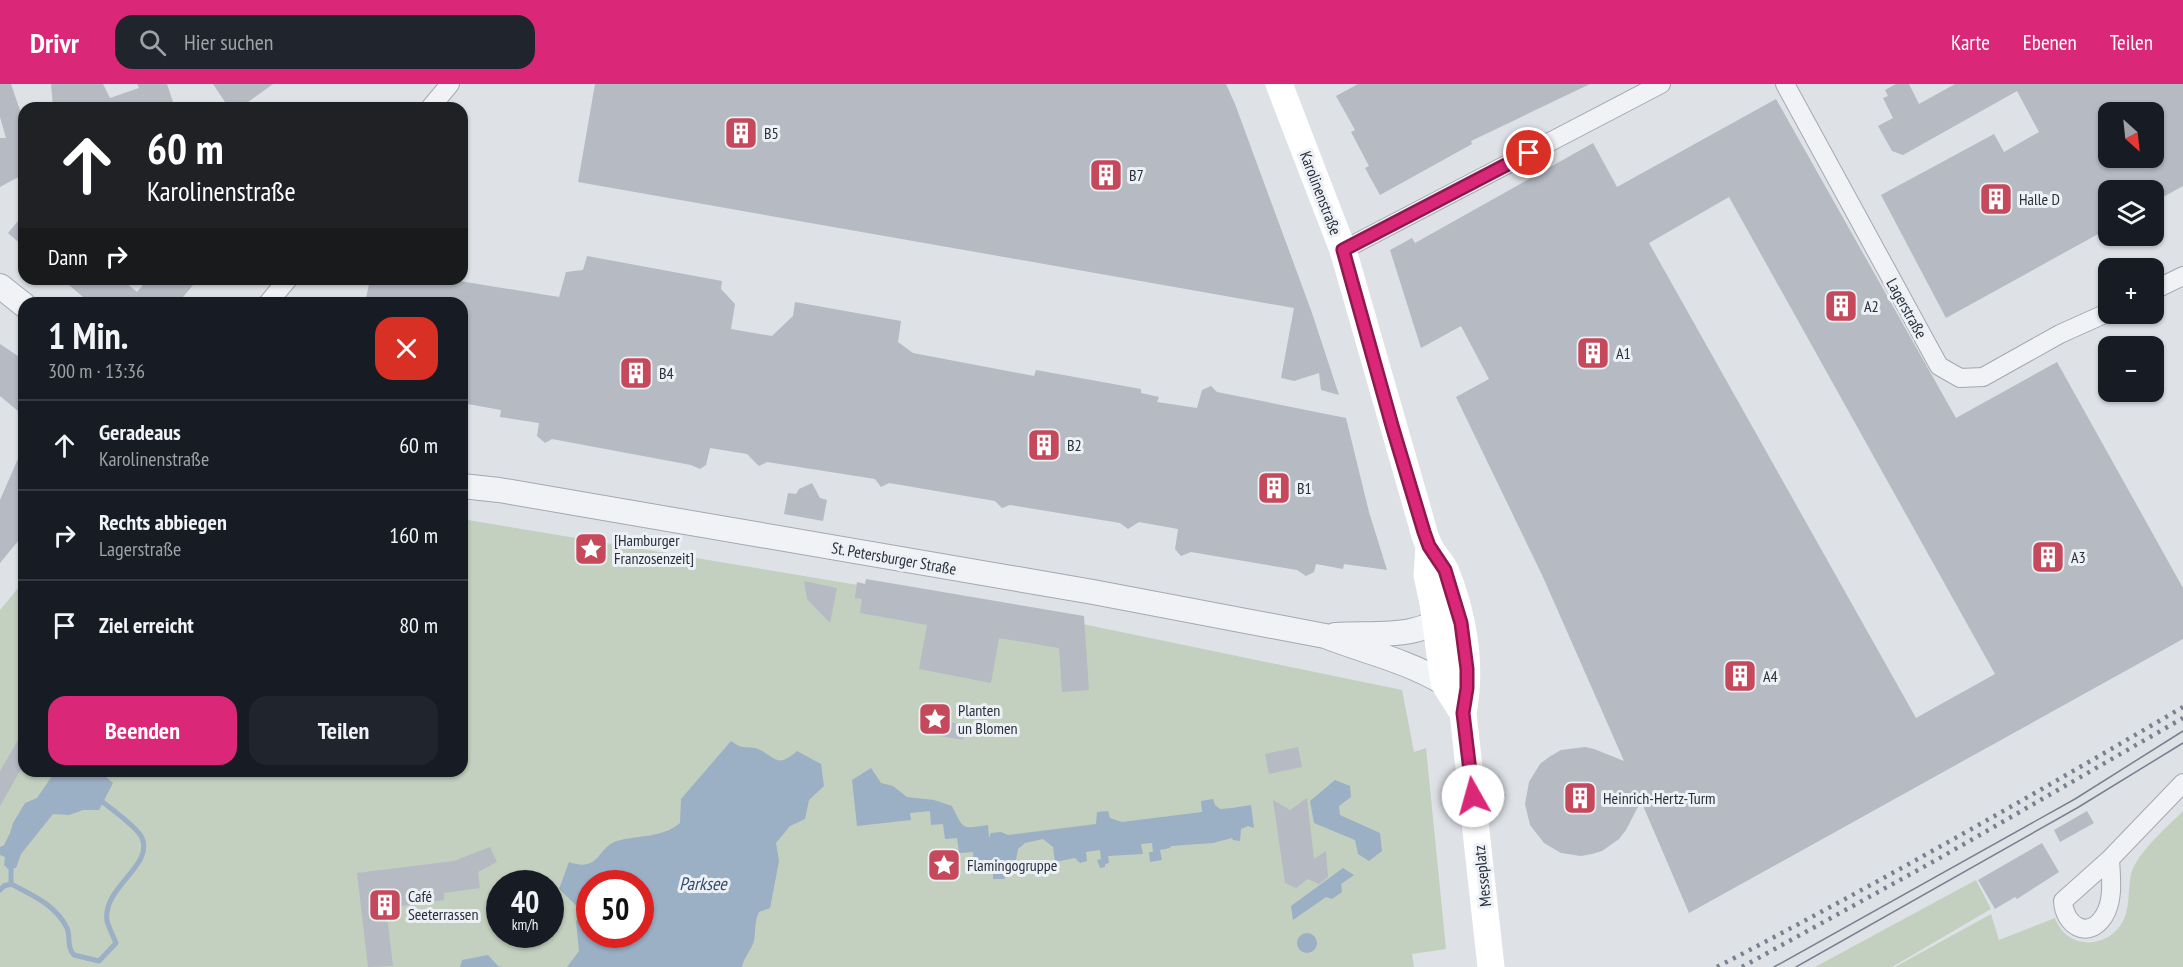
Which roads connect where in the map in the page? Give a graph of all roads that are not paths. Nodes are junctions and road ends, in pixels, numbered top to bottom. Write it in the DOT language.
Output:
graph roads {
  1 [pos="450,84"];
  2 [pos="1279,84"];
  3 [pos="1661,84"];
  4 [pos="1785,84"];
  5 [pos="435,102"];
  6 [pos="1343,250"];
  7 [pos="2183,276"];
  8 [pos="283,285"];
  9 [pos="2164,285"];
  10 [pos="0,286"];
  11 [pos="273,297"];
  12 [pos="18,300"];
  13 [pos="2098,317"];
  14 [pos="468,487"];
  15 [pos="1429,546"];
  16 [pos="1325,636"];
  17 [pos="1447,637"];
  18 [pos="1444,683"];
  19 [pos="1463,713"];
  20 [pos="2183,783"];
  21 [pos="2110,859"];
  22 [pos="1491,967"];
  1 -- 5 [label="street"];
  2 -- 6 [label="main road, Karolinenstraße"];
  3 -- 6 [label="street"];
  4 -- 13 [label="street, Lagerstraße"];
  6 -- 15 [label="main road, Karolinenstraße"];
  7 -- 9 [label="street"];
  8 -- 11 [label="street"];
  10 -- 12 [label="street"];
  14 -- 16 [label="street, St. Petersburger Straße"];
  15 -- 17 [label="main road, Karolinenstraße"];
  15 -- 17 [label="main road, Karolinenstraße"];
  16 -- 17 [label="street, St. Petersburger Straße"];
  16 -- 18 [label="street, St. Petersburger Straße"];
  17 -- 18 [label="main road, Messeplatz"];
  17 -- 19 [label="main road, Messeplatz"];
  18 -- 19 [label="main road, Messeplatz"];
  19 -- 22 [label="main road, Messeplatz"];
  20 -- 21 [label="street"];
}
